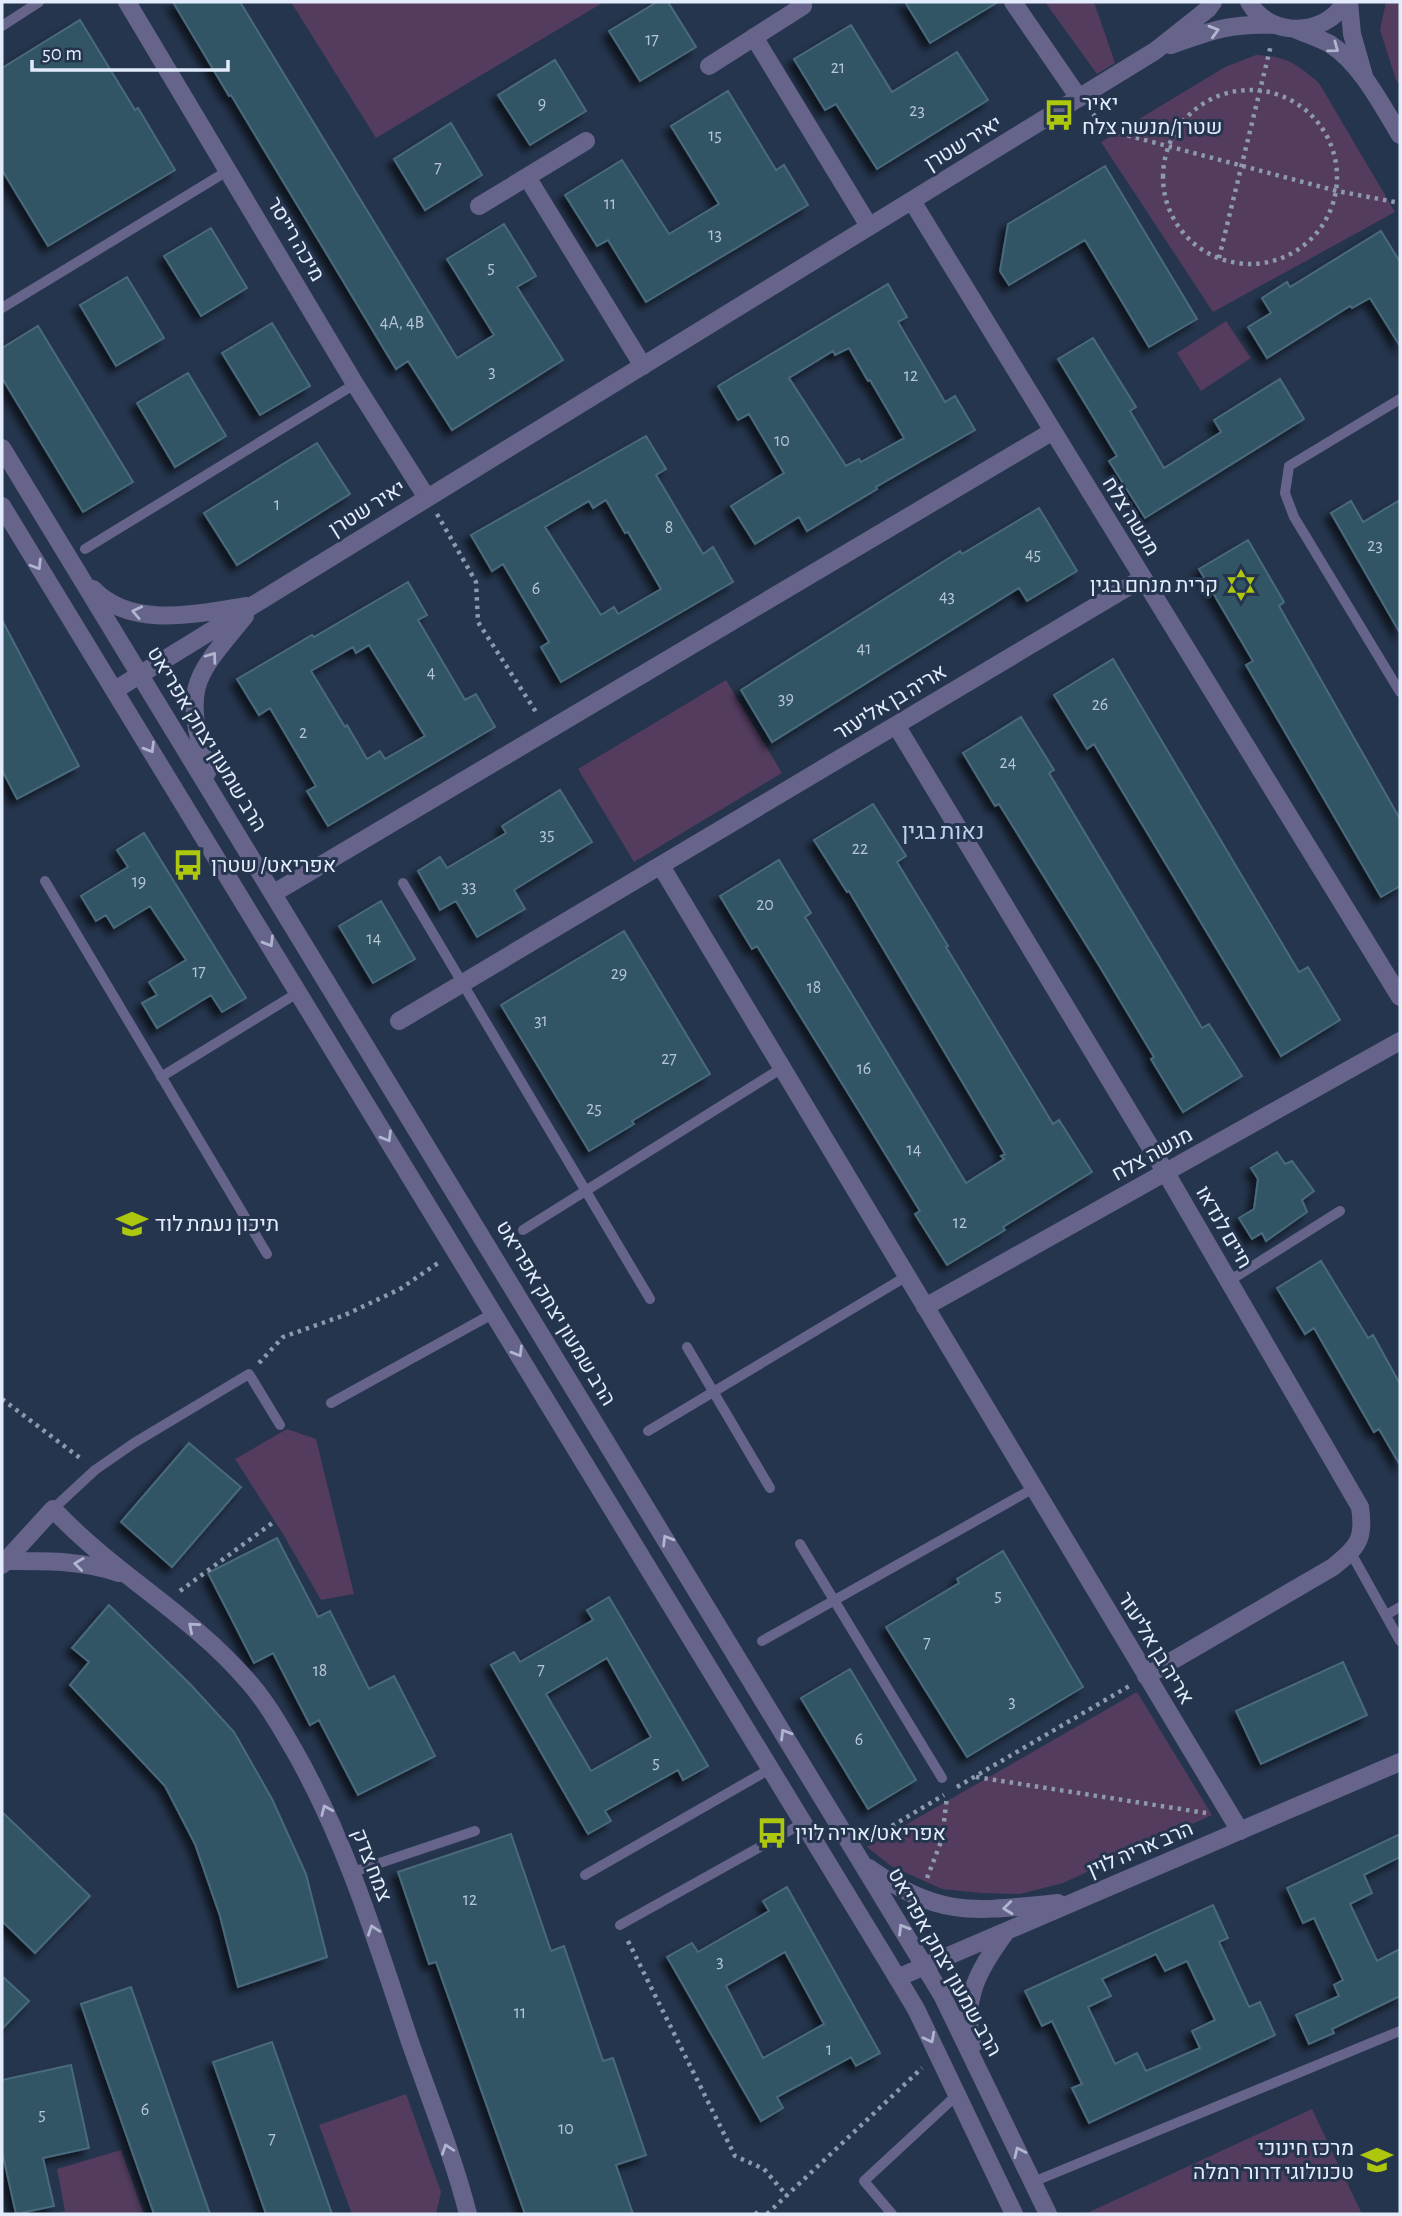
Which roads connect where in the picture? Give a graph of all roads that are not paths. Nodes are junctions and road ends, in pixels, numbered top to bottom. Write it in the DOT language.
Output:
graph roads {
  1 [pos="39,2"];
  2 [pos="127,2"];
  3 [pos="1013,2"];
  4 [pos="1213,2"];
  5 [pos="1249,2"];
  6 [pos="1347,2"];
  7 [pos="803,6"];
  8 [pos="1276,25"];
  9 [pos="2,26"];
  10 [pos="1294,29"];
  11 [pos="754,37"];
  12 [pos="1155,51"];
  13 [pos="709,66"];
  14 [pos="1365,79"];
  15 [pos="1079,98"];
  16 [pos="1400,135"];
  17 [pos="586,141"];
  18 [pos="229,170"];
  19 [pos="527,177"];
  20 [pos="912,201"];
  21 [pos="480,206"];
  22 [pos="869,226"];
  23 [pos="2,308"];
  24 [pos="643,366"];
  25 [pos="355,384"];
  26 [pos="1400,399"];
  27 [pos="1053,431"];
  28 [pos="2,448"];
  29 [pos="427,498"];
  30 [pos="2,506"];
  31 [pos="85,549"];
  32 [pos="78,572"];
  33 [pos="1143,578"];
  34 [pos="254,605"];
  35 [pos="141,674"];
  36 [pos="115,690"];
  37 [pos="1400,692"];
  38 [pos="896,725"];
  39 [pos="212,791"];
  40 [pos="661,866"];
  41 [pos="45,881"];
  42 [pos="403,883"];
  43 [pos="274,894"];
  44 [pos="462,984"];
  45 [pos="299,992"];
  46 [pos="1400,997"];
  47 [pos="399,1021"];
  48 [pos="1400,1041"];
  49 [pos="782,1068"];
  50 [pos="161,1077"];
  51 [pos="1166,1172"];
  52 [pos="586,1191"];
  53 [pos="1340,1211"];
  54 [pos="523,1230"];
  55 [pos="267,1254"];
  56 [pos="907,1276"];
  57 [pos="1229,1281"];
  58 [pos="650,1299"];
  59 [pos="925,1307"];
  60 [pos="494,1313"];
  61 [pos="687,1347"];
  62 [pos="713,1392"];
  63 [pos="331,1403"];
  64 [pos="280,1425"];
  65 [pos="649,1431"];
  66 [pos="770,1488"];
  67 [pos="1034,1488"];
  68 [pos="53,1509"];
  69 [pos="800,1545"];
  70 [pos="1351,1553"];
  71 [pos="3,1563"];
  72 [pos="143,1586"];
  73 [pos="835,1600"];
  74 [pos="1400,1606"];
  75 [pos="1386,1615"];
  76 [pos="762,1641"];
  77 [pos="1400,1641"];
  78 [pos="1146,1676"];
  79 [pos="1400,1762"];
  80 [pos="770,1769"];
  81 [pos="942,1778"];
  82 [pos="803,1823"];
  83 [pos="1235,1824"];
  84 [pos="475,1831"];
  85 [pos="857,1852"];
  86 [pos="353,1872"];
  87 [pos="585,1875"];
  88 [pos="1076,1901"];
  89 [pos="620,1924"];
  90 [pos="1007,1931"];
  91 [pos="925,1966"];
  92 [pos="897,1978"];
  93 [pos="1400,2031"];
  94 [pos="979,2068"];
  95 [pos="958,2094"];
  96 [pos="1033,2182"];
  97 [pos="468,2214"];
  98 [pos="892,2214"];
  99 [pos="1014,2214"];
  100 [pos="1048,2214"];
  1 -- 9 [label="lane"];
  2 -- 18 [label="street, מיכה רייסר"];
  3 -- 15 [label="street"];
  4 -- 12 [label="street, יאיר שטרן"];
  5 -- 8 [label="street"];
  6 -- 10 [label="street"];
  6 -- 14 [label="street"];
  7 -- 11 [label="street"];
  8 -- 10 [label="street, יאיר שטרן"];
  12 -- 8 [label="street, יאיר שטרן, one-way"];
  10 -- 14 [label="street, יאיר שטרן, one-way"];
  11 -- 13 [label="street"];
  11 -- 22 [label="street"];
  12 -- 15 [label="street, יאיר שטרן"];
  14 -- 16 [label="street"];
  15 -- 20 [label="street, יאיר שטרן"];
  17 -- 19 [label="street"];
  18 -- 23 [label="lane"];
  18 -- 25 [label="street, מיכה רייסר"];
  19 -- 21 [label="street"];
  19 -- 24 [label="street"];
  20 -- 22 [label="street, יאיר שטרן"];
  20 -- 27 [label="street, מנשה צלח"];
  22 -- 24 [label="street, יאיר שטרן"];
  24 -- 29 [label="street, יאיר שטרן"];
  25 -- 29 [label="street, מיכה רייסר"];
  25 -- 31 [label="lane"];
  26 -- 37 [label="lane"];
  27 -- 33 [label="street, מנשה צלח"];
  27 -- 43 [label="street"];
  28 -- 32 [label="street, הרב שמעון יצחק אפריאט"];
  29 -- 34 [label="street, יאיר שטרן"];
  30 -- 36 [label="street, one-way"];
  34 -- 32 [label="street, one-way"];
  32 -- 35 [label="street, הרב שמעון יצחק אפריאט"];
  33 -- 38 [label="street, אריה בן אליעזר"];
  33 -- 46 [label="street, מנשה צלח"];
  34 -- 35 [label="street, יאיר שטרן"];
  39 -- 34 [label="street, one-way"];
  35 -- 36 [label="street, יאיר שטרן"];
  35 -- 39 [label="street, הרב שמעון יצחק אפריאט"];
  36 -- 45 [label="street, one-way"];
  38 -- 40 [label="street, אריה בן אליעזר"];
  38 -- 51 [label="street, חיים לנדאו"];
  39 -- 43 [label="street, הרב שמעון יצחק אפריאט"];
  40 -- 44 [label="street, אריה בן אליעזר"];
  40 -- 49 [label="street, אריה בן אליעזר"];
  41 -- 50 [label="lane"];
  42 -- 44 [label="lane"];
  85 -- 43 [label="street, הרב שמעון יצחק אפריאט, one-way"];
  44 -- 47 [label="street, אריה בן אליעזר"];
  44 -- 52 [label="lane"];
  45 -- 50 [label="lane"];
  45 -- 60 [label="street, one-way"];
  48 -- 51 [label="street, מנשה צלח"];
  49 -- 52 [label="lane"];
  49 -- 56 [label="street, אריה בן אליעזר"];
  50 -- 55 [label="lane"];
  51 -- 57 [label="street, חיים לנדאו"];
  51 -- 59 [label="street, מנשה צלח"];
  52 -- 54 [label="lane"];
  52 -- 58 [label="lane"];
  53 -- 57 [label="lane"];
  56 -- 59 [label="street, אריה בן אליעזר"];
  56 -- 62 [label="lane"];
  57 -- 70 [label="street, חיים לנדאו"];
  59 -- 67 [label="street, אריה בן אליעזר"];
  60 -- 63 [label="lane"];
  60 -- 80 [label="street, one-way"];
  61 -- 62 [label="lane"];
  62 -- 65 [label="lane"];
  62 -- 66 [label="lane"];
  64 -- 68 [label="lane"];
  67 -- 73 [label="lane"];
  67 -- 78 [label="street, אריה בן אליעזר"];
  68 -- 71 [label="street"];
  68 -- 72 [label="street, צמח צדק"];
  69 -- 73 [label="lane"];
  70 -- 75 [label="lane"];
  70 -- 78 [label="street"];
  72 -- 71 [label="street, צמח צדק, one-way"];
  86 -- 72 [label="street, צמח צדק, one-way"];
  73 -- 76 [label="lane"];
  73 -- 81 [label="lane"];
  74 -- 75 [label="lane"];
  75 -- 77 [label="lane"];
  78 -- 83 [label="street, אריה בן אליעזר"];
  79 -- 83 [label="street, הרב אריה לוין"];
  80 -- 82 [label="street"];
  80 -- 87 [label="lane"];
  82 -- 89 [label="lane"];
  82 -- 92 [label="street"];
  83 -- 88 [label="street, הרב אריה לוין"];
  84 -- 86 [label="lane"];
  88 -- 85 [label="street, one-way"];
  91 -- 85 [label="street, הרב שמעון יצחק אפריאט, one-way"];
  97 -- 86 [label="street, צמח צדק, one-way"];
  88 -- 90 [label="street, הרב אריה לוין"];
  90 -- 91 [label="street, הרב אריה לוין"];
  90 -- 94 [label="street"];
  91 -- 92 [label="street, הרב אריה לוין"];
  91 -- 94 [label="street, הרב שמעון יצחק אפריאט"];
  92 -- 95 [label="street, one-way"];
  93 -- 96 [label="lane"];
  96 -- 94 [label="street, הרב שמעון יצחק אפריאט, one-way"];
  95 -- 98 [label="lane"];
  95 -- 99 [label="street"];
  96 -- 100 [label="street, הרב שמעון יצחק אפריאט"];
}
